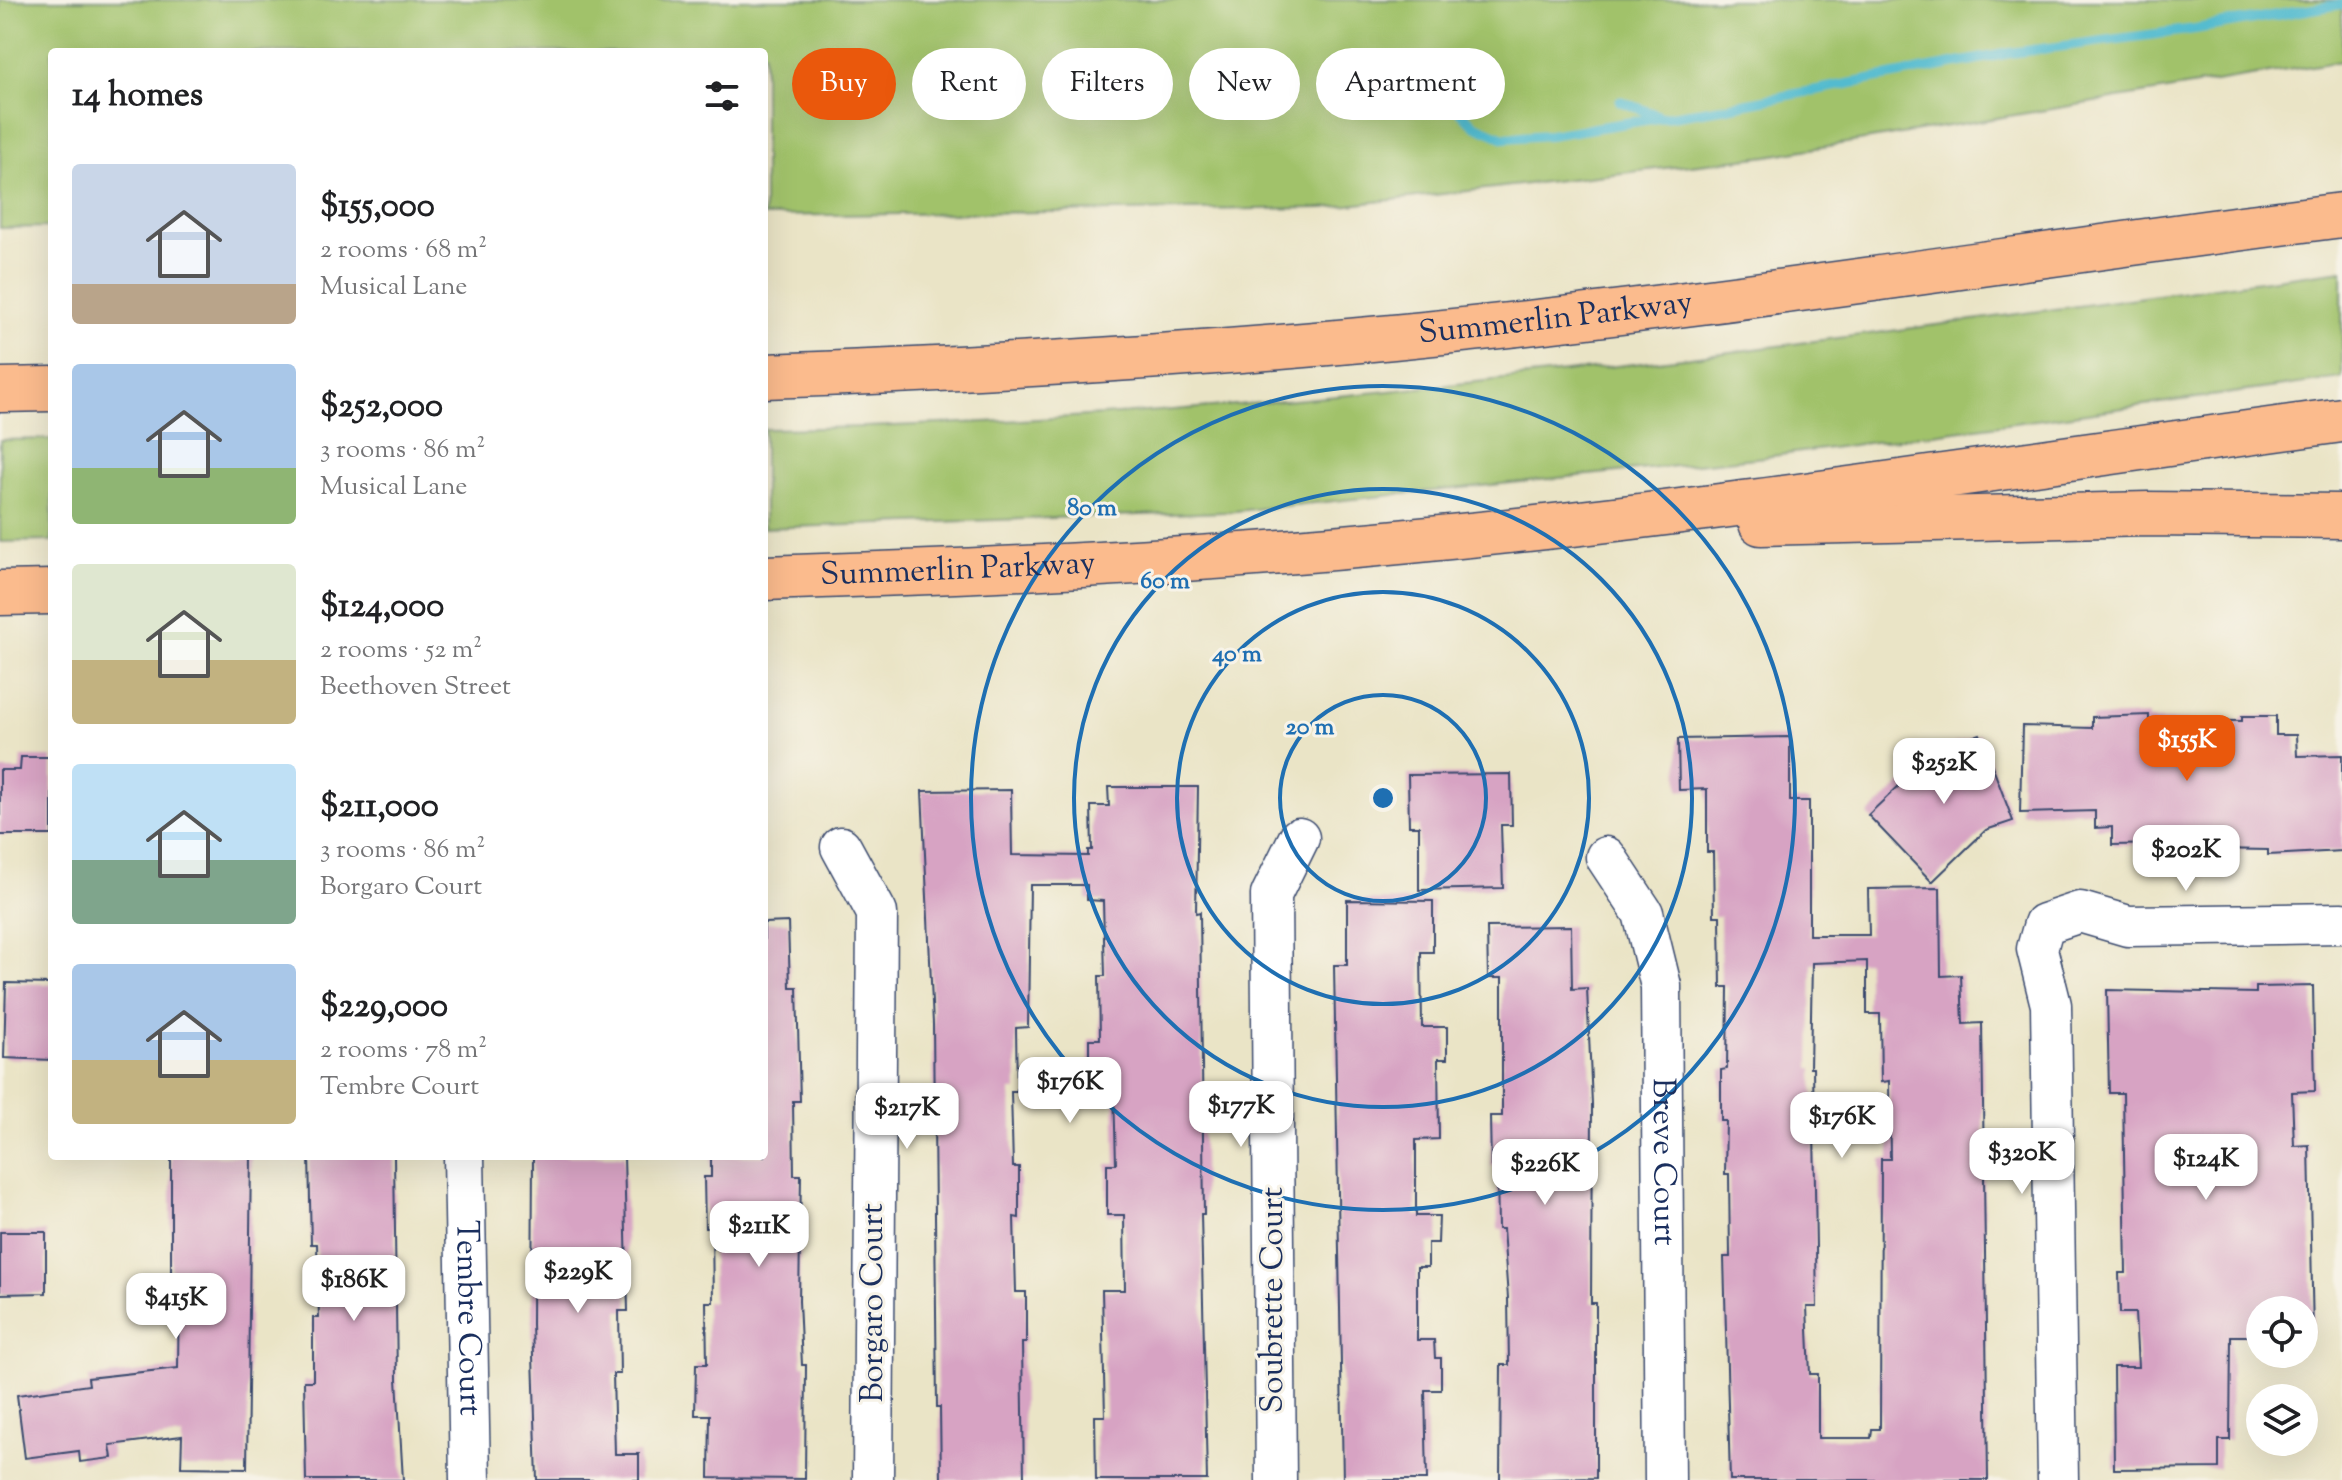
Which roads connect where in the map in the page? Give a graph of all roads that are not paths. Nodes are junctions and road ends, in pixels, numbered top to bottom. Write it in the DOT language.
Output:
graph roads {
  1 [pos="2329,214"];
  2 [pos="768,376"];
  3 [pos="48,389"];
  4 [pos="0,390"];
  5 [pos="2342,420"];
  6 [pos="2342,516"];
  7 [pos="1531,529"];
  8 [pos="768,578"];
  9 [pos="48,592"];
  10 [pos="0,593"];
  11 [pos="1299,838"];
  12 [pos="841,847"];
  13 [pos="1606,857"];
  14 [pos="2342,923"];
  15 [pos="464,1160"];
  16 [pos="470,1480"];
  17 [pos="873,1480"];
  18 [pos="1276,1480"];
  19 [pos="1665,1480"];
  20 [pos="2058,1480"];
  1 -- 2 [label="highway, Summerlin Parkway"];
  3 -- 4 [label="highway"];
  5 -- 7 [label="highway, Summerlin Parkway"];
  6 -- 7 [label="highway"];
  7 -- 8 [label="highway, Summerlin Parkway"];
  9 -- 10 [label="highway"];
  11 -- 18 [label="street, Soubrette Court"];
  12 -- 17 [label="street, Borgaro Court"];
  13 -- 19 [label="street, Breve Court"];
  14 -- 20 [label="street"];
  15 -- 16 [label="street, Tembre Court"];
}
